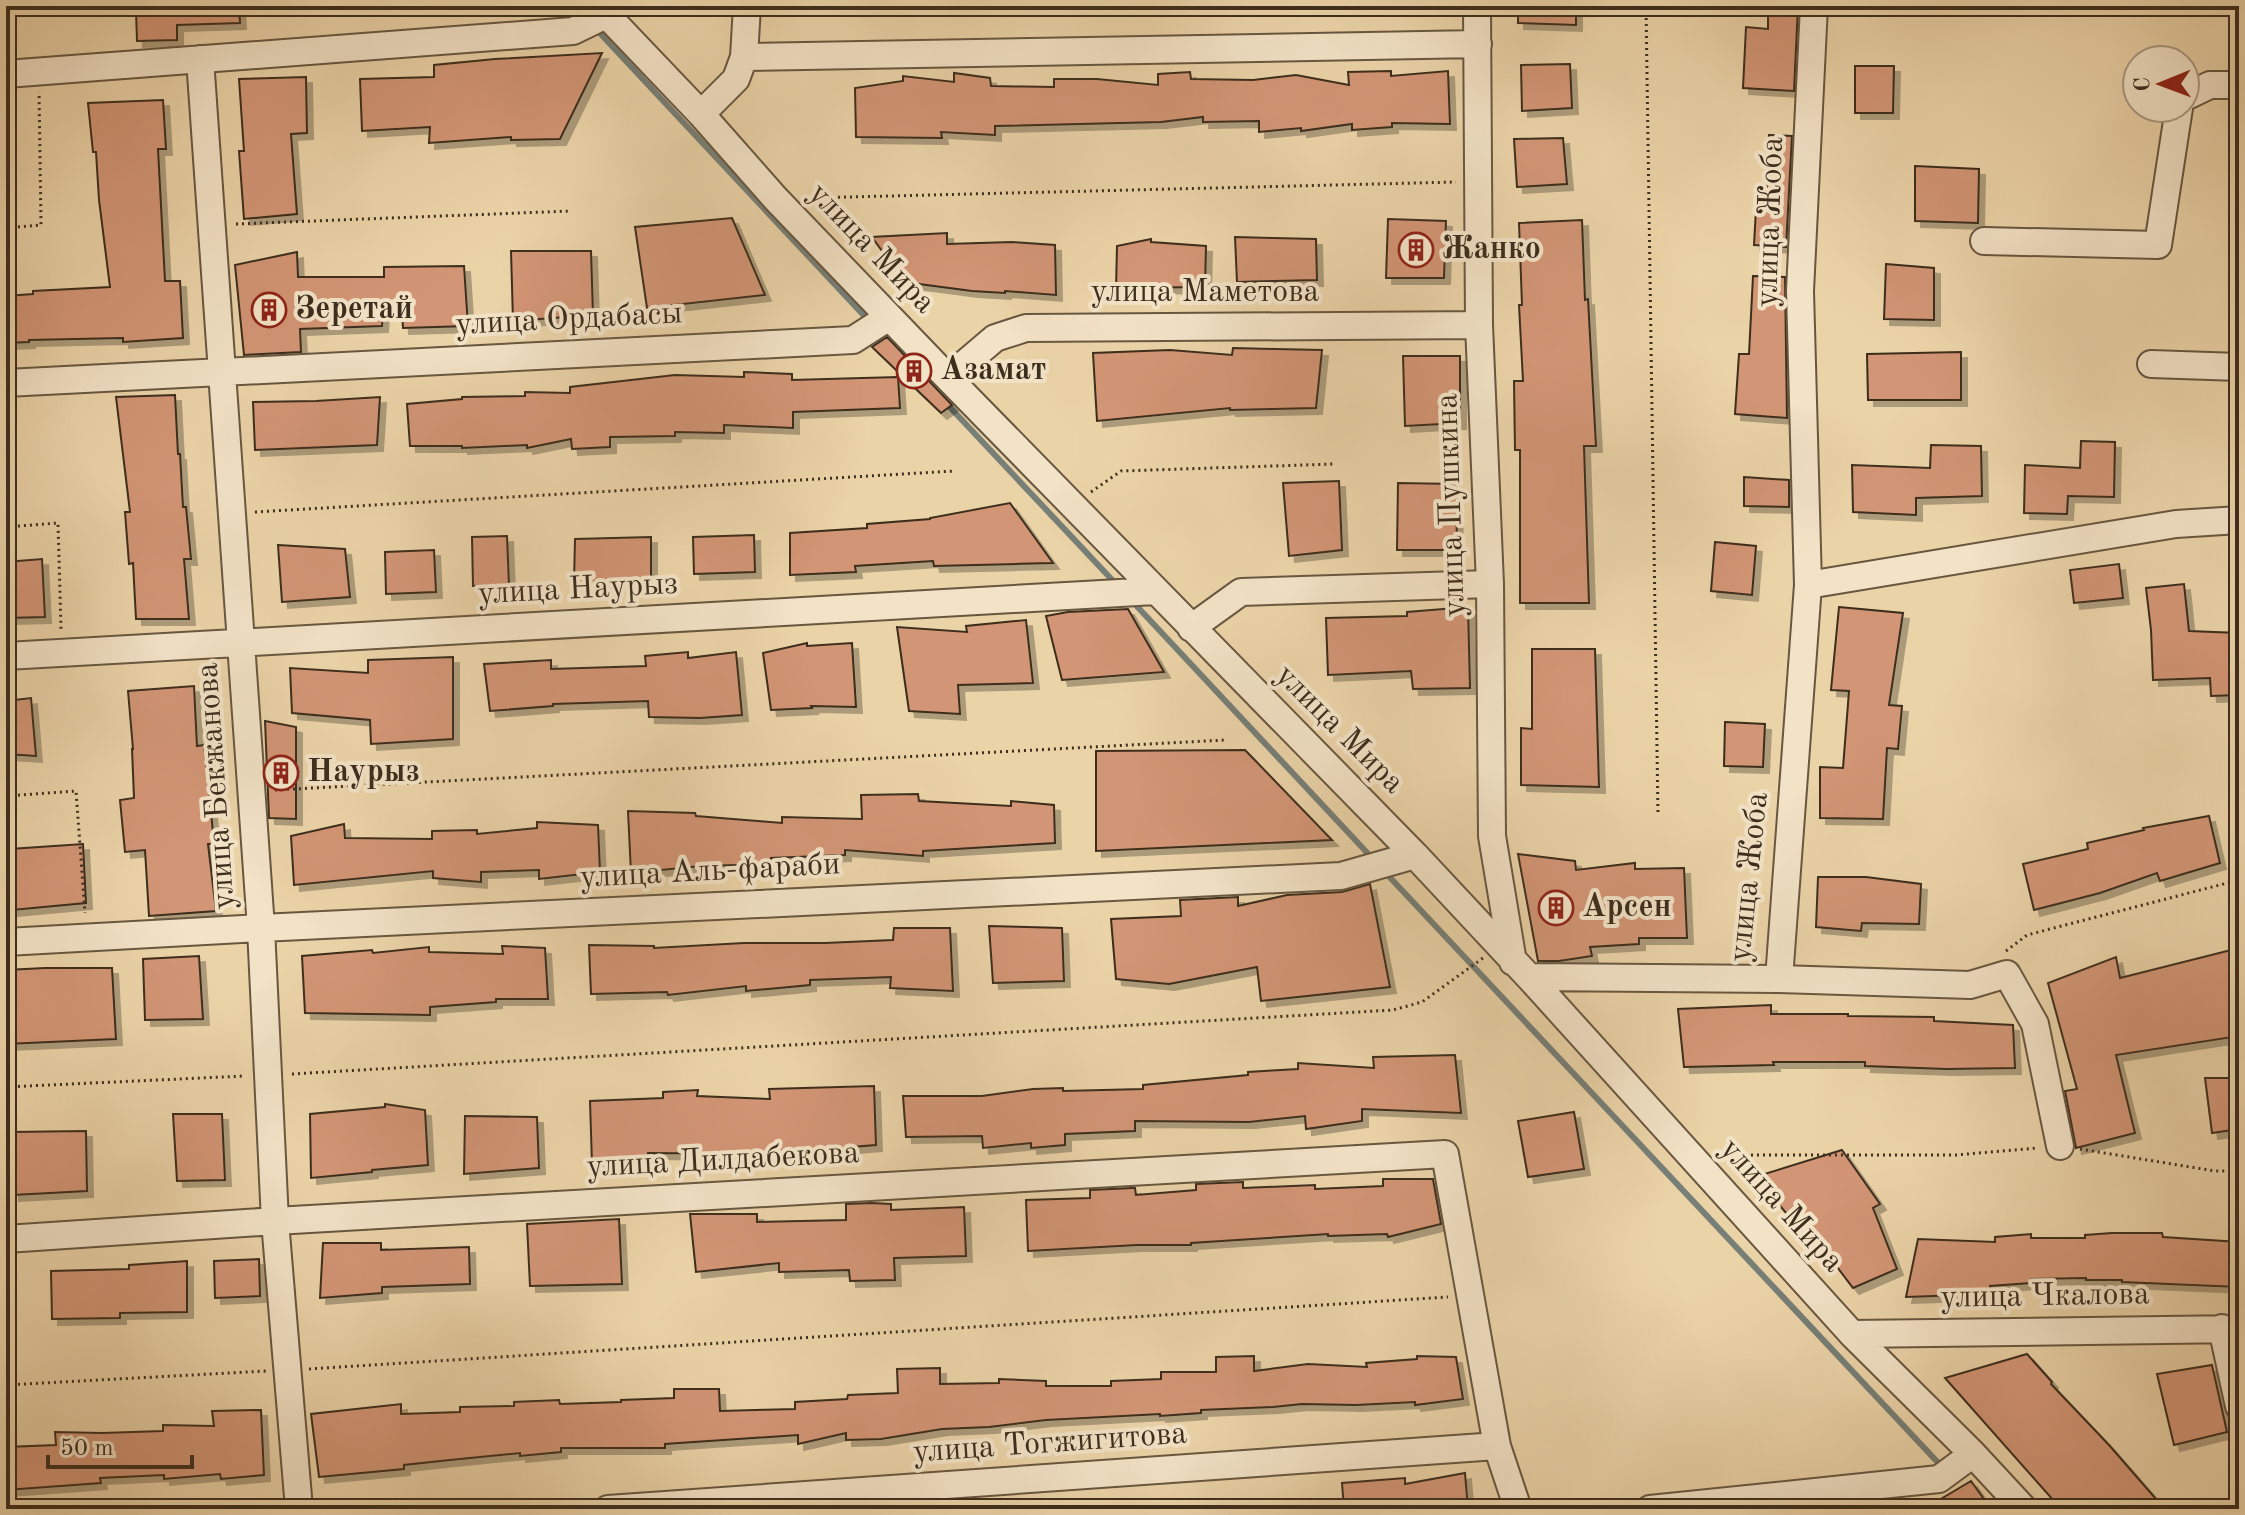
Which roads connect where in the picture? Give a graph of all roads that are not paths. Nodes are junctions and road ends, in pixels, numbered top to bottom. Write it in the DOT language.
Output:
graph roads {
  1 [pos="747,6"];
  2 [pos="1477,6"];
  3 [pos="1814,6"];
  4 [pos="602,10"];
  5 [pos="1478,44"];
  6 [pos="744,57"];
  7 [pos="200,59"];
  8 [pos="6,74"];
  9 [pos="2239,85"];
  10 [pos="2201,89"];
  11 [pos="701,114"];
  12 [pos="2177,124"];
  13 [pos="1984,241"];
  14 [pos="889,317"];
  15 [pos="1479,325"];
  16 [pos="2151,364"];
  17 [pos="2239,367"];
  18 [pos="223,372"];
  19 [pos="948,378"];
  20 [pos="6,383"];
  21 [pos="2239,520"];
  22 [pos="1490,584"];
  23 [pos="1808,585"];
  24 [pos="1155,591"];
  25 [pos="1191,628"];
  26 [pos="240,643"];
  27 [pos="6,656"];
  28 [pos="1415,855"];
  29 [pos="261,928"];
  30 [pos="6,942"];
  31 [pos="1514,962"];
  32 [pos="1779,979"];
  33 [pos="2060,1146"];
  34 [pos="275,1221"];
  35 [pos="6,1239"];
  36 [pos="2231,1328"];
  37 [pos="1852,1334"];
  38 [pos="2239,1406"];
  39 [pos="1497,1446"];
  40 [pos="1973,1454"];
  41 [pos="299,1509"];
  42 [pos="608,1509"];
  43 [pos="1518,1509"];
  44 [pos="1650,1509"];
  45 [pos="2024,1509"];
  1 -- 6 [label="street"];
  2 -- 5 [label="street, улица Пушкина"];
  3 -- 23 [label="street, улица Жоба"];
  4 -- 7 [label="street"];
  4 -- 11 [label="street, улица Мира"];
  5 -- 6 [label="street"];
  5 -- 15 [label="street, улица Пушкина"];
  6 -- 11 [label="street"];
  7 -- 8 [label="street"];
  7 -- 18 [label="street, улица Бекжанова"];
  9 -- 10 [label="street"];
  11 -- 14 [label="street, улица Мира"];
  12 -- 13 [label="street"];
  14 -- 18 [label="street, улица Ордабасы"];
  14 -- 19 [label="street, улица Мира"];
  15 -- 19 [label="street, улица Маметова"];
  15 -- 22 [label="street, улица Пушкина"];
  16 -- 17 [label="street"];
  18 -- 20 [label="street, улица Ордабасы"];
  18 -- 26 [label="street, улица Бекжанова"];
  19 -- 24 [label="street, улица Мира"];
  21 -- 23 [label="street"];
  22 -- 25 [label="street"];
  22 -- 31 [label="street, улица Пушкина"];
  23 -- 32 [label="street, улица Жоба"];
  24 -- 25 [label="street, улица Мира"];
  24 -- 26 [label="street, улица Наурыз"];
  25 -- 28 [label="street, улица Мира"];
  26 -- 27 [label="street, улица Наурыз"];
  26 -- 29 [label="street, улица Бекжанова"];
  28 -- 29 [label="street, улица Аль-фараби"];
  28 -- 31 [label="street, улица Мира"];
  29 -- 30 [label="street, улица Аль-фараби"];
  29 -- 34 [label="street, улица Бекжанова"];
  31 -- 32 [label="street, улица Жоба"];
  31 -- 37 [label="street, улица Мира"];
  32 -- 33 [label="street"];
  34 -- 35 [label="street, улица Дилдабекова"];
  34 -- 39 [label="street, улица Дилдабекова"];
  34 -- 41 [label="street, улица Бекжанова"];
  36 -- 37 [label="street, улица Чкалова"];
  36 -- 38 [label="street"];
  37 -- 40 [label="street, улица Мира"];
  39 -- 42 [label="street, улица Тогжигитова"];
  39 -- 43 [label="street"];
  40 -- 44 [label="street"];
  40 -- 45 [label="street, улица Мира"];
}
